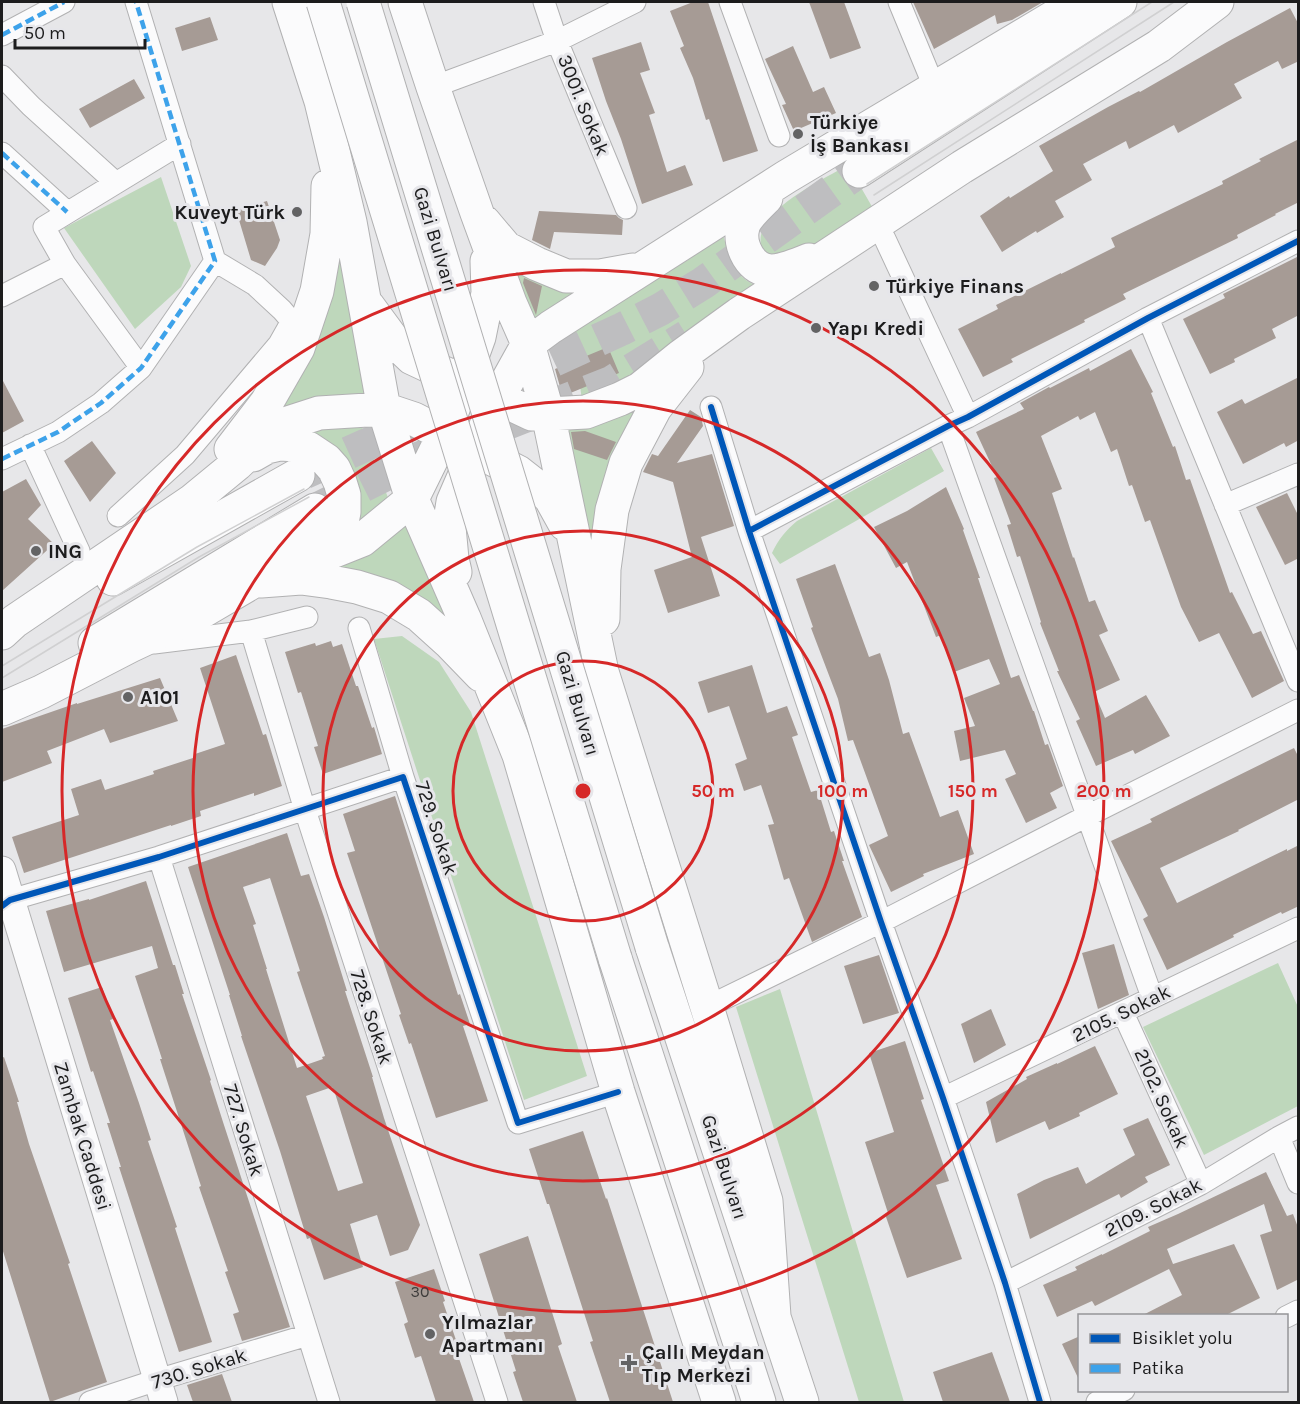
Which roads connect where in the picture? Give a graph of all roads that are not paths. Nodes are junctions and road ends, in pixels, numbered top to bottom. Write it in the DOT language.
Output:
graph roads {
  1 [pos="64,2"];
  2 [pos="136,2"];
  3 [pos="289,2"];
  4 [pos="323,2"];
  5 [pos="363,2"];
  6 [pos="405,2"];
  7 [pos="544,2"];
  8 [pos="635,2"];
  9 [pos="730,2"];
  10 [pos="899,2"];
  11 [pos="1079,2"];
  12 [pos="1120,2"];
  13 [pos="1208,2"];
  14 [pos="1217,2"];
  15 [pos="2,35"];
  16 [pos="557,41"];
  17 [pos="2,76"];
  18 [pos="433,87"];
  19 [pos="935,89"];
  20 [pos="321,101"];
  21 [pos="779,136"];
  22 [pos="180,144"];
  23 [pos="2,153"];
  24 [pos="859,171"];
  25 [pos="786,177"];
  26 [pos="116,183"];
  27 [pos="626,208"];
  28 [pos="67,212"];
  29 [pos="878,215"];
  30 [pos="482,227"];
  31 [pos="1299,241"];
  32 [pos="841,248"];
  33 [pos="215,261"];
  34 [pos="654,262"];
  35 [pos="65,264"];
  36 [pos="2,296"];
  37 [pos="364,300"];
  38 [pos="1148,318"];
  39 [pos="297,328"];
  40 [pos="711,334"];
  41 [pos="528,344"];
  42 [pos="141,368"];
  43 [pos="463,382"];
  44 [pos="498,398"];
  45 [pos="711,407"];
  46 [pos="384,409"];
  47 [pos="548,414"];
  48 [pos="968,417"];
  49 [pos="948,426"];
  50 [pos="444,434"];
  51 [pos="30,446"];
  52 [pos="476,450"];
  53 [pos="2,459"];
  54 [pos="237,464"];
  55 [pos="1299,474"];
  56 [pos="298,476"];
  57 [pos="412,499"];
  58 [pos="192,501"];
  59 [pos="1225,505"];
  60 [pos="315,510"];
  61 [pos="118,516"];
  62 [pos="749,531"];
  63 [pos="572,536"];
  64 [pos="79,551"];
  65 [pos="254,581"];
  66 [pos="307,617"];
  67 [pos="464,618"];
  68 [pos="359,628"];
  69 [pos="251,631"];
  70 [pos="2,633"];
  71 [pos="2,646"];
  72 [pos="130,646"];
  73 [pos="602,672"];
  74 [pos="1299,681"];
  75 [pos="494,688"];
  76 [pos="2,700"];
  77 [pos="2,709"];
  78 [pos="1299,710"];
  79 [pos="403,777"];
  80 [pos="304,810"];
  81 [pos="1087,816"];
  82 [pos="159,857"];
  83 [pos="2,870"];
  84 [pos="4,907"];
  85 [pos="881,922"];
  86 [pos="1299,928"];
  87 [pos="1152,998"];
  88 [pos="707,1006"];
  89 [pos="1123,1013"];
  90 [pos="618,1092"];
  91 [pos="943,1098"];
  92 [pos="1299,1127"];
  93 [pos="1279,1137"];
  94 [pos="1299,1183"];
  95 [pos="1200,1184"];
  96 [pos="1005,1283"];
  97 [pos="774,1316"];
  98 [pos="308,1335"];
  99 [pos="1120,1392"];
  100 [pos="152,1393"];
  101 [pos="90,1402"];
  102 [pos="329,1402"];
  103 [pos="496,1402"];
  104 [pos="719,1402"];
  105 [pos="759,1402"];
  106 [pos="802,1402"];
  107 [pos="1040,1402"];
  108 [pos="1097,1402"];
  1 -- 15 [label="street"];
  2 -- 22 [label="street"];
  3 -- 20 [label="highway"];
  4 -- 105 [label="highway, Gazi Bulvarı, bridge"];
  5 -- 97 [label="highway, Gazi Bulvarı, bridge"];
  6 -- 18 [label="highway"];
  7 -- 16 [label="street, 3001. Sokak"];
  8 -- 16 [label="street"];
  9 -- 21 [label="street"];
  10 -- 19 [label="street"];
  11 -- 19 [label="highway"];
  12 -- 24 [label="highway"];
  13 -- 29 [label="highway"];
  14 -- 29 [label="highway"];
  16 -- 18 [label="street"];
  16 -- 27 [label="street, 3001. Sokak"];
  17 -- 26 [label="street"];
  18 -- 30 [label="highway"];
  19 -- 25 [label="highway"];
  20 -- 37 [label="highway"];
  20 -- 39 [label="highway"];
  22 -- 26 [label="street"];
  22 -- 33 [label="street"];
  23 -- 28 [label="street"];
  25 -- 32 [label="highway"];
  25 -- 34 [label="highway"];
  26 -- 28 [label="street"];
  28 -- 35 [label="street"];
  29 -- 32 [label="highway"];
  29 -- 48 [label="street"];
  30 -- 34 [label="highway"];
  30 -- 41 [label="highway"];
  30 -- 43 [label="highway"];
  31 -- 38 [label="street"];
  32 -- 40 [label="highway"];
  33 -- 39 [label="street"];
  33 -- 42 [label="street"];
  34 -- 41 [label="highway"];
  35 -- 36 [label="street"];
  35 -- 42 [label="street"];
  37 -- 43 [label="highway"];
  37 -- 46 [label="highway"];
  38 -- 48 [label="street"];
  38 -- 59 [label="street"];
  39 -- 58 [label="highway"];
  39 -- 61 [label="street"];
  40 -- 47 [label="highway"];
  40 -- 73 [label="highway"];
  41 -- 44 [label="highway"];
  41 -- 47 [label="highway"];
  42 -- 51 [label="street"];
  43 -- 44 [label="highway"];
  43 -- 50 [label="highway"];
  44 -- 47 [label="highway"];
  44 -- 52 [label="highway"];
  45 -- 62 [label="street"];
  46 -- 50 [label="highway"];
  46 -- 54 [label="highway"];
  46 -- 57 [label="highway"];
  47 -- 63 [label="highway"];
  48 -- 49 [label="street"];
  49 -- 62 [label="street"];
  49 -- 81 [label="street"];
  50 -- 52 [label="highway"];
  50 -- 57 [label="highway"];
  51 -- 53 [label="street"];
  51 -- 64 [label="street"];
  52 -- 63 [label="highway"];
  52 -- 67 [label="highway"];
  54 -- 58 [label="highway"];
  54 -- 65 [label="highway"];
  55 -- 59 [label="street"];
  56 -- 71 [label="highway"];
  57 -- 65 [label="highway"];
  57 -- 67 [label="highway"];
  58 -- 70 [label="highway"];
  59 -- 74 [label="street"];
  60 -- 76 [label="highway"];
  62 -- 85 [label="street"];
  63 -- 73 [label="highway"];
  65 -- 72 [label="highway"];
  65 -- 75 [label="highway"];
  66 -- 69 [label="street"];
  67 -- 75 [label="highway"];
  68 -- 79 [label="street"];
  69 -- 72 [label="street"];
  69 -- 80 [label="street, 728. Sokak"];
  72 -- 77 [label="highway"];
  73 -- 88 [label="highway"];
  75 -- 90 [label="highway"];
  78 -- 81 [label="street"];
  79 -- 80 [label="street, 729. Sokak"];
  79 -- 90 [label="street, 729. Sokak"];
  80 -- 82 [label="street, 729. Sokak"];
  80 -- 103 [label="street, 728. Sokak"];
  81 -- 85 [label="street"];
  81 -- 87 [label="street"];
  82 -- 84 [label="street, 729. Sokak"];
  82 -- 98 [label="street, 727. Sokak"];
  83 -- 84 [label="street, Zambak Caddesi"];
  84 -- 100 [label="street, Zambak Caddesi"];
  85 -- 88 [label="street"];
  85 -- 91 [label="street"];
  86 -- 87 [label="street, 2105. Sokak"];
  87 -- 89 [label="street, 2105. Sokak"];
  88 -- 97 [label="highway"];
  89 -- 91 [label="street, 2105. Sokak"];
  89 -- 95 [label="street, 2102. Sokak"];
  90 -- 104 [label="highway"];
  91 -- 96 [label="street"];
  92 -- 93 [label="street, 2109. Sokak"];
  93 -- 94 [label="street"];
  93 -- 95 [label="street, 2109. Sokak"];
  95 -- 96 [label="street, 2109. Sokak"];
  96 -- 107 [label="street"];
  97 -- 106 [label="highway, Gazi Bulvarı"];
  98 -- 100 [label="street, 730. Sokak"];
  98 -- 102 [label="street, 727. Sokak"];
  99 -- 108 [label="street"];
  100 -- 101 [label="street, 730. Sokak"];
}
